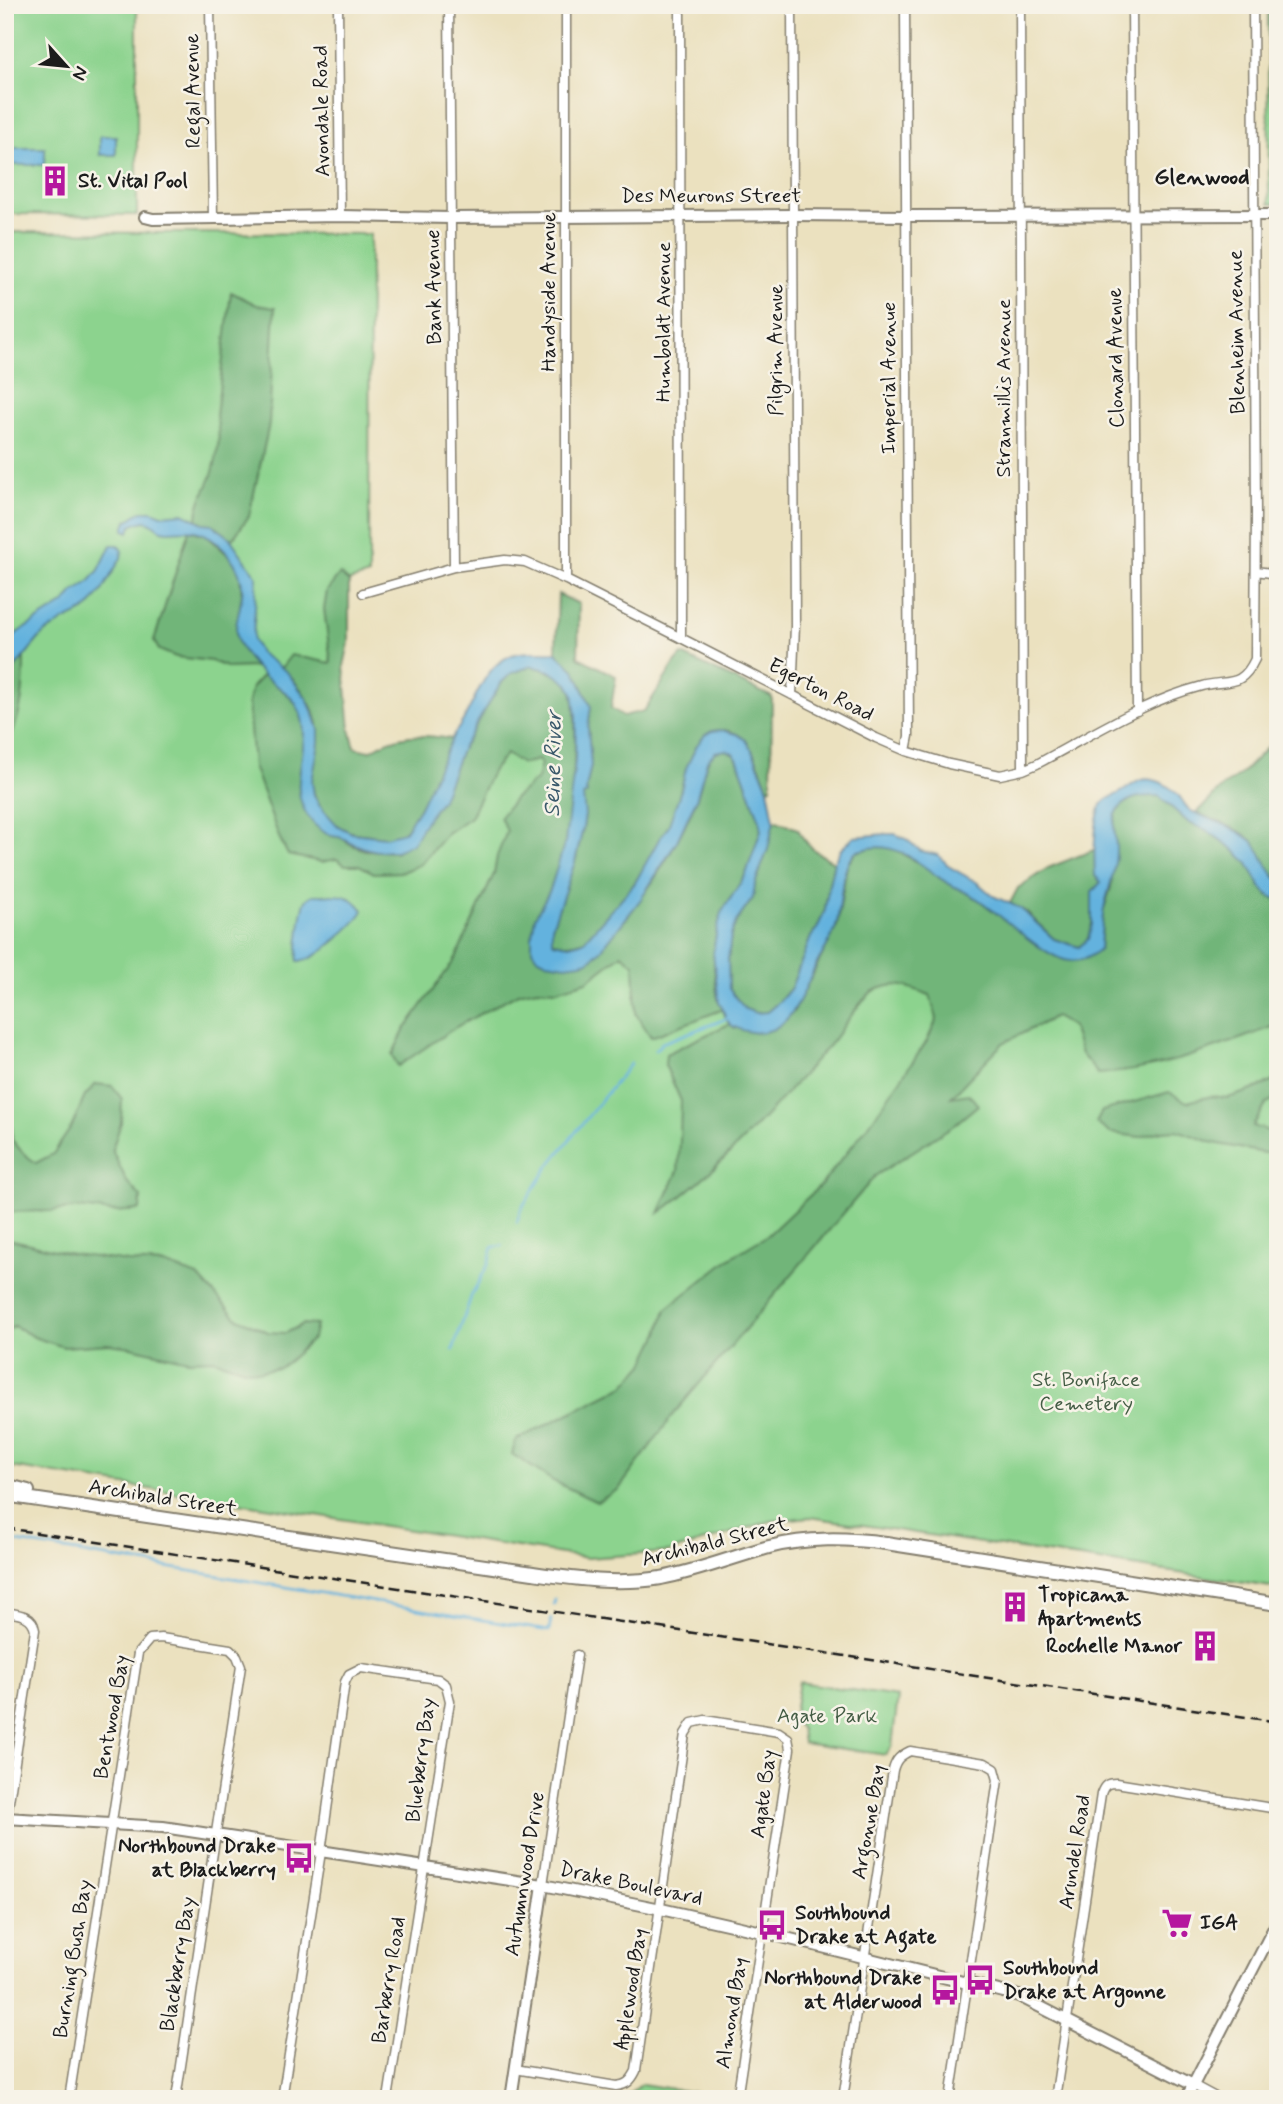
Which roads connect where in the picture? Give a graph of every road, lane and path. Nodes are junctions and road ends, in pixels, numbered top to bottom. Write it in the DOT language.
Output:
graph roads {
  1 [pos="210,5"];
  2 [pos="338,5"];
  3 [pos="449,5"];
  4 [pos="566,5"];
  5 [pos="680,5"];
  6 [pos="792,5"];
  7 [pos="905,5"];
  8 [pos="1020,5"];
  9 [pos="1132,5"];
  10 [pos="1253,5"];
  11 [pos="792,215"];
  12 [pos="1020,215"];
  13 [pos="1132,215"];
  14 [pos="1254,215"];
  15 [pos="1278,215"];
  16 [pos="340,216"];
  17 [pos="567,216"];
  18 [pos="681,216"];
  19 [pos="905,216"];
  20 [pos="145,217"];
  21 [pos="213,218"];
  22 [pos="450,218"];
  23 [pos="454,567"];
  24 [pos="1256,571"];
  25 [pos="1278,574"];
  26 [pos="566,580"];
  27 [pos="363,593"];
  28 [pos="681,638"];
  29 [pos="1255,659"];
  30 [pos="792,695"];
  31 [pos="1137,711"];
  32 [pos="905,751"];
  33 [pos="1023,770"];
  34 [pos="5,1485"];
  35 [pos="5,1494"];
  36 [pos="58,1501"];
  37 [pos="1278,1602"];
  38 [pos="5,1612"];
  39 [pos="578,1655"];
  40 [pos="1278,1809"];
  41 [pos="6,1821"];
  42 [pos="112,1824"];
  43 [pos="216,1835"];
  44 [pos="321,1852"];
  45 [pos="425,1867"];
  46 [pos="543,1885"];
  47 [pos="661,1909"];
  48 [pos="1278,1920"];
  49 [pos="762,1932"];
  50 [pos="864,1957"];
  51 [pos="968,1982"];
  52 [pos="1067,2022"];
  53 [pos="515,2069"];
  54 [pos="1193,2085"];
  55 [pos="69,2099"];
  56 [pos="176,2099"];
  57 [pos="282,2099"];
  58 [pos="388,2099"];
  59 [pos="511,2099"];
  60 [pos="737,2099"];
  61 [pos="843,2099"];
  62 [pos="950,2099"];
  63 [pos="1055,2099"];
  64 [pos="1186,2099"];
  65 [pos="1219,2099"];
  1 -- 21 [label="street, Regal Avenue"];
  2 -- 16 [label="street, Avondale Road"];
  3 -- 22 [label="street, Bank Avenue"];
  4 -- 17 [label="street, Handyside Avenue"];
  5 -- 18 [label="street, Humboldt Avenue"];
  6 -- 11 [label="street, Pilgrim Avenue"];
  7 -- 19 [label="street, Imperial Avenue"];
  8 -- 12 [label="street, Stranmillis Avenue"];
  9 -- 13 [label="street, Clonard Avenue"];
  10 -- 14 [label="street, Blenheim Avenue"];
  11 -- 18 [label="street, Des Meurons Street"];
  11 -- 19 [label="street, Des Meurons Street"];
  11 -- 30 [label="street, Pilgrim Avenue"];
  12 -- 13 [label="street, Des Meurons Street"];
  12 -- 19 [label="street, Des Meurons Street"];
  12 -- 33 [label="street, Stranmillis Avenue"];
  13 -- 14 [label="street, Des Meurons Street"];
  13 -- 31 [label="street, Clonard Avenue"];
  14 -- 15 [label="street, Des Meurons Street"];
  14 -- 24 [label="street, Blenheim Avenue"];
  16 -- 21 [label="street, Des Meurons Street"];
  16 -- 22 [label="street, Des Meurons Street"];
  17 -- 18 [label="street, Des Meurons Street"];
  17 -- 22 [label="street, Des Meurons Street"];
  17 -- 26 [label="street, Handyside Avenue"];
  18 -- 28 [label="street, Humboldt Avenue"];
  19 -- 32 [label="street, Imperial Avenue"];
  20 -- 21 [label="street, Des Meurons Street"];
  22 -- 23 [label="street, Bank Avenue"];
  23 -- 26 [label="street, Egerton Road"];
  23 -- 27 [label="street, Egerton Road"];
  24 -- 25 [label="street"];
  24 -- 29 [label="street, Blenheim Avenue"];
  26 -- 28 [label="street, Egerton Road"];
  28 -- 30 [label="street, Egerton Road"];
  29 -- 31 [label="street, Egerton Road"];
  30 -- 32 [label="street, Egerton Road"];
  31 -- 33 [label="street, Egerton Road"];
  32 -- 33 [label="street, Egerton Road"];
  34 -- 36 [label="main road, Archibald Street"];
  35 -- 36 [label="main road, Archibald Street"];
  36 -- 37 [label="main road, Archibald Street"];
  38 -- 41 [label="street"];
  39 -- 46 [label="street, Autumnwood Drive"];
  40 -- 52 [label="street, Arundel Road"];
  41 -- 42 [label="street, Drake Boulevard"];
  42 -- 43 [label="street, Drake Boulevard"];
  42 -- 43 [label="street, Bentwood Bay"];
  42 -- 55 [label="street, Burning Bush Bay"];
  43 -- 44 [label="street, Drake Boulevard"];
  43 -- 56 [label="street, Blackberry Bay"];
  44 -- 45 [label="street, Drake Boulevard"];
  44 -- 45 [label="street, Blueberry Bay"];
  44 -- 57 [label="street"];
  45 -- 46 [label="street, Drake Boulevard"];
  45 -- 58 [label="street, Barberry Road"];
  46 -- 47 [label="street, Drake Boulevard"];
  46 -- 53 [label="street, Autumnwood Drive"];
  47 -- 49 [label="street, Drake Boulevard"];
  47 -- 49 [label="street, Agate Bay"];
  47 -- 53 [label="street, Applewood Bay"];
  48 -- 54 [label="street"];
  49 -- 50 [label="street, Drake Boulevard"];
  49 -- 60 [label="street, Almond Bay"];
  50 -- 51 [label="street, Drake Boulevard"];
  50 -- 51 [label="street, Argonne Bay"];
  50 -- 61 [label="street"];
  51 -- 52 [label="street, Drake Boulevard"];
  51 -- 62 [label="street, Argonne Bay"];
  52 -- 54 [label="street, Drake Boulevard"];
  52 -- 63 [label="street, Arundel Road"];
  53 -- 59 [label="street, Autumnwood Drive"];
  54 -- 64 [label="street"];
  54 -- 65 [label="street, Drake Boulevard"];
}
